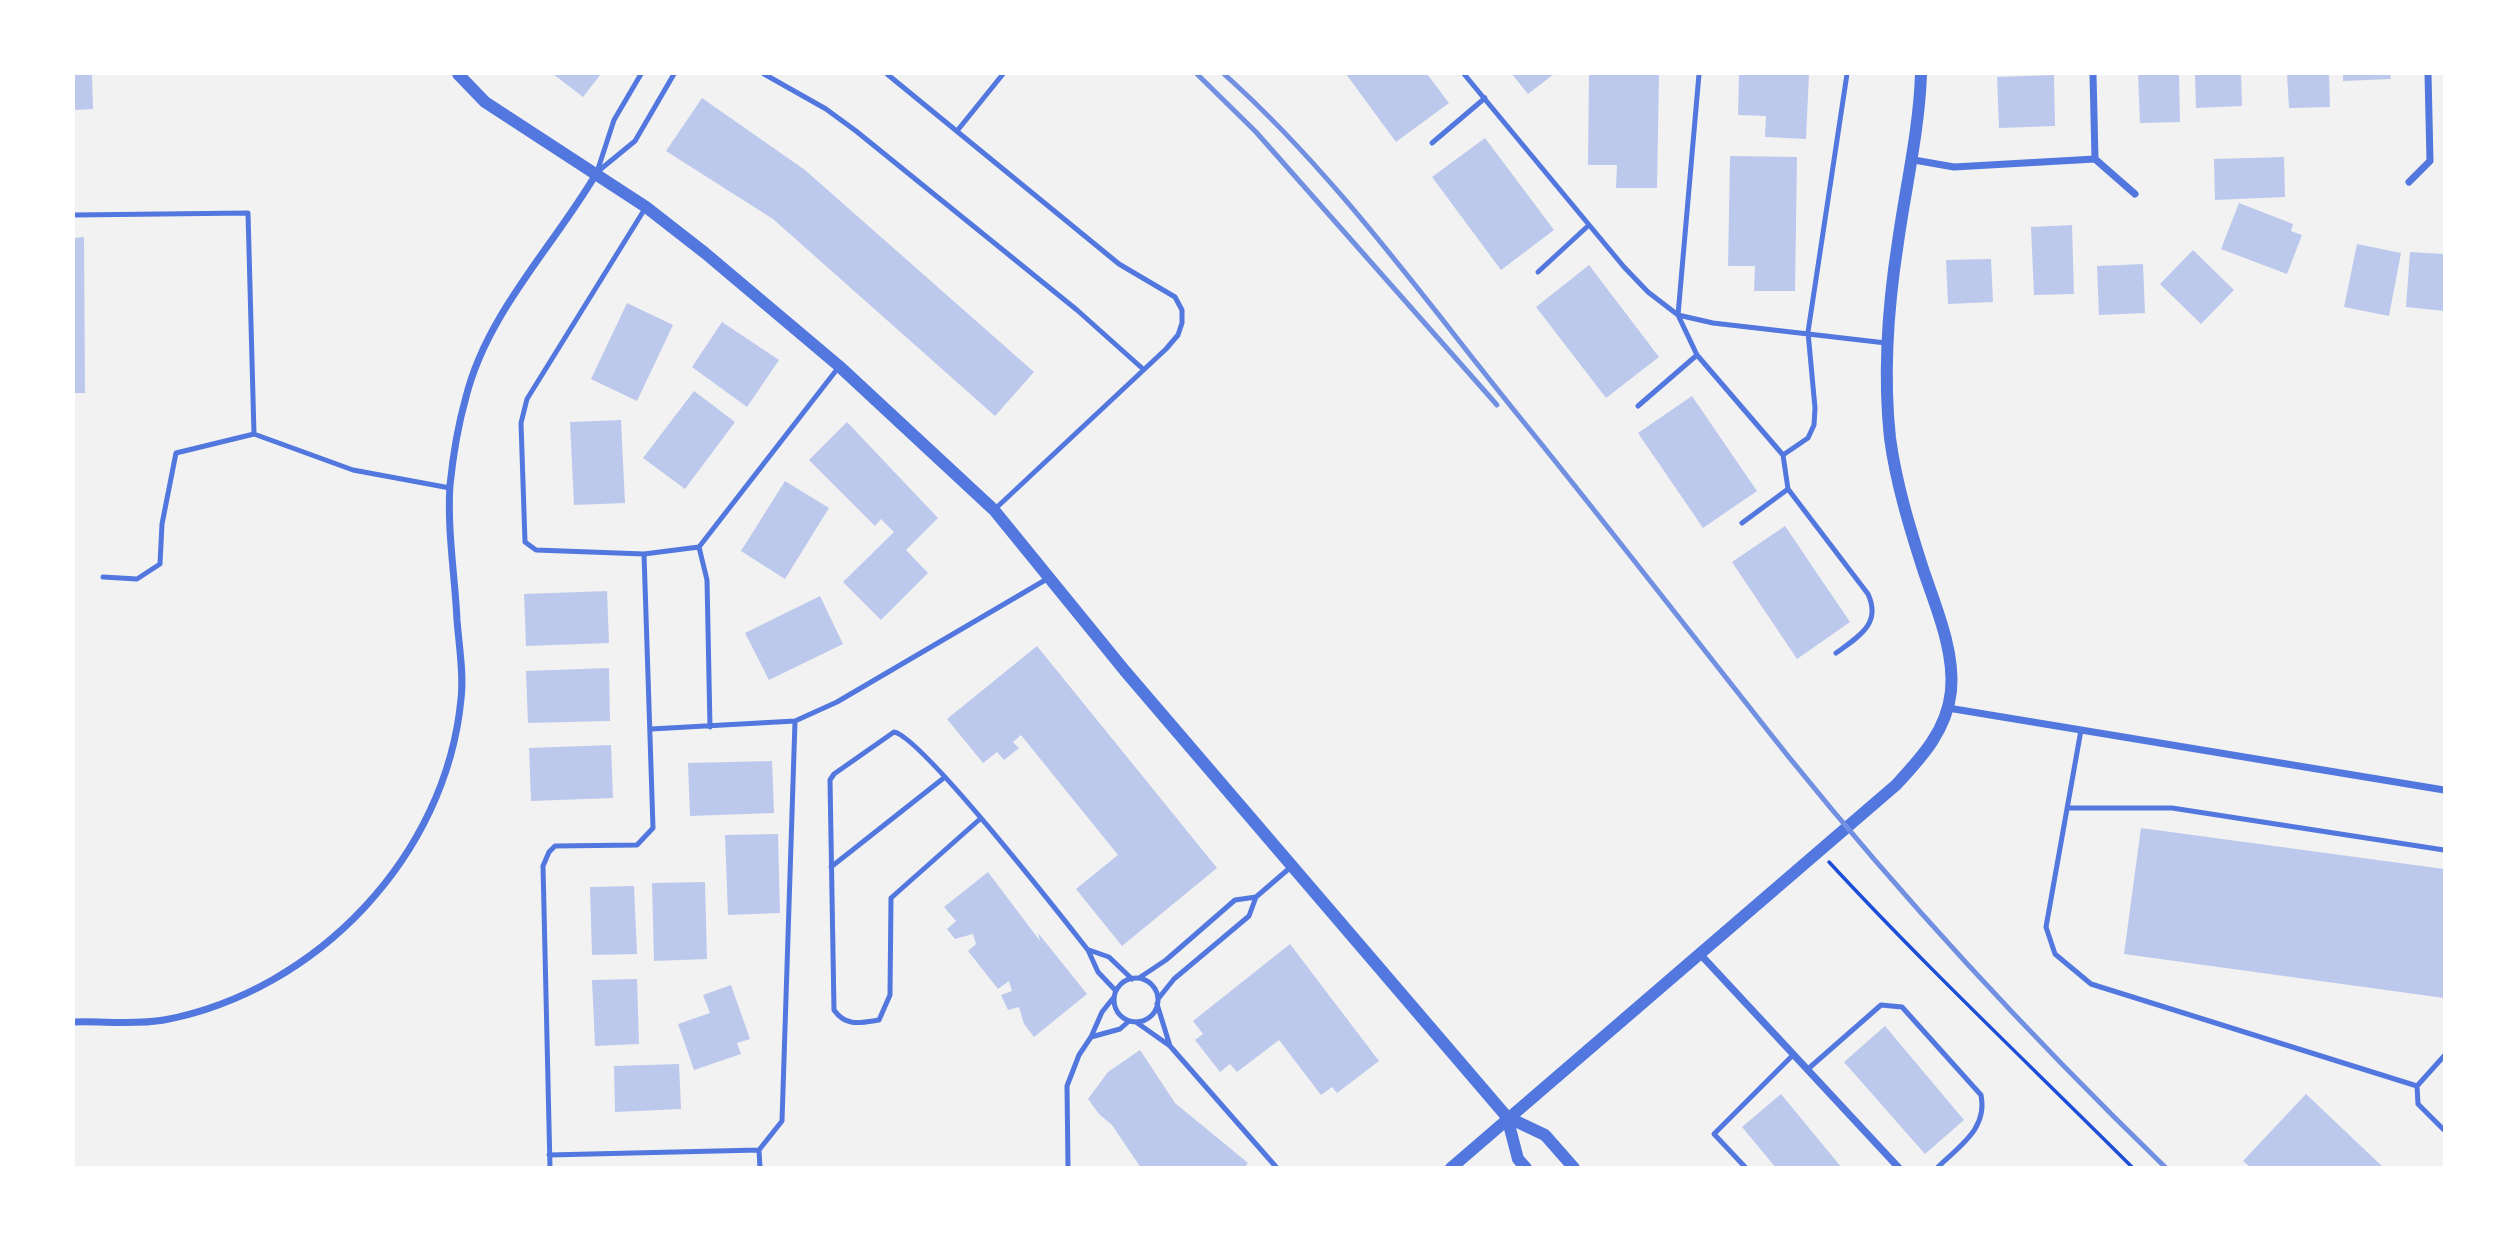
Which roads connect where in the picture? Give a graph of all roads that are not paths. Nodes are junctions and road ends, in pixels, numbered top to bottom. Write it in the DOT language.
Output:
graph roads {
  1 [pos="458,74"];
  2 [pos="641,74"];
  3 [pos="674,74"];
  4 [pos="764,74"];
  5 [pos="887,74"];
  6 [pos="1003,74"];
  7 [pos="1464,74"];
  8 [pos="1699,74"];
  9 [pos="1847,74"];
  10 [pos="1921,74"];
  11 [pos="2093,74"];
  12 [pos="2428,74"];
  13 [pos="1485,98"];
  14 [pos="957,131"];
  15 [pos="1432,143"];
  16 [pos="2095,159"];
  17 [pos="1914,160"];
  18 [pos="596,173"];
  19 [pos="2409,182"];
  20 [pos="2135,194"];
  21 [pos="646,207"];
  22 [pos="74,215"];
  23 [pos="1590,225"];
  24 [pos="1538,272"];
  25 [pos="1678,315"];
  26 [pos="1808,332"];
  27 [pos="1886,343"];
  28 [pos="1697,355"];
  29 [pos="839,366"];
  30 [pos="1143,369"];
  31 [pos="1639,406"];
  32 [pos="254,433"];
  33 [pos="1783,455"];
  34 [pos="450,488"];
  35 [pos="1788,489"];
  36 [pos="993,510"];
  37 [pos="1742,523"];
  38 [pos="699,547"];
  39 [pos="644,555"];
  40 [pos="103,577"];
  41 [pos="1048,578"];
  42 [pos="1836,653"];
  43 [pos="1948,708"];
  44 [pos="795,721"];
  45 [pos="710,727"];
  46 [pos="651,729"];
  47 [pos="2081,730"];
  48 [pos="945,777"];
  49 [pos="2445,790"];
  50 [pos="2068,808"];
  51 [pos="980,819"];
  52 [pos="2445,850"];
  53 [pos="1292,866"];
  54 [pos="831,867"];
  55 [pos="1256,897"];
  56 [pos="1088,950"];
  57 [pos="1700,954"];
  58 [pos="1135,979"];
  59 [pos="1115,994"];
  60 [pos="1158,1001"];
  61 [pos="1129,1021"];
  62 [pos="74,1022"];
  63 [pos="1136,1022"];
  64 [pos="1091,1037"];
  65 [pos="1170,1046"];
  66 [pos="1794,1054"];
  67 [pos="2445,1056"];
  68 [pos="1808,1069"];
  69 [pos="2417,1086"];
  70 [pos="1507,1117"];
  71 [pos="2445,1130"];
  72 [pos="759,1150"];
  73 [pos="549,1155"];
  74 [pos="550,1167"];
  75 [pos="760,1167"];
  76 [pos="1068,1167"];
  77 [pos="1277,1167"];
  78 [pos="1451,1167"];
  79 [pos="1526,1167"];
  80 [pos="1574,1167"];
  81 [pos="1746,1167"];
  82 [pos="1899,1167"];
  83 [pos="1937,1167"];
  1 -- 18 [label="street"];
  2 -- 18 [label="lane"];
  3 -- 18 [label="lane"];
  4 -- 30 [label="lane"];
  5 -- 14 [label="lane"];
  6 -- 14 [label="lane"];
  7 -- 13 [label="lane"];
  8 -- 25 [label="lane"];
  9 -- 26 [label="lane"];
  10 -- 17 [label="street"];
  11 -- 16 [label="street"];
  12 -- 19 [label="street"];
  13 -- 15 [label="lane"];
  13 -- 23 [label="lane"];
  14 -- 30 [label="lane"];
  16 -- 17 [label="street"];
  16 -- 20 [label="street"];
  17 -- 27 [label="street"];
  18 -- 21 [label="street"];
  18 -- 34 [label="street"];
  21 -- 29 [label="street"];
  21 -- 39 [label="lane"];
  22 -- 32 [label="lane"];
  23 -- 24 [label="lane"];
  23 -- 25 [label="lane"];
  25 -- 26 [label="lane"];
  25 -- 28 [label="lane"];
  26 -- 27 [label="lane"];
  26 -- 33 [label="lane"];
  27 -- 43 [label="street"];
  28 -- 31 [label="lane"];
  28 -- 33 [label="lane"];
  29 -- 36 [label="street"];
  29 -- 38 [label="lane"];
  30 -- 36 [label="lane"];
  32 -- 34 [label="lane"];
  32 -- 40 [label="lane"];
  33 -- 35 [label="lane"];
  34 -- 62 [label="street"];
  35 -- 37 [label="lane"];
  35 -- 42 [label="lane"];
  36 -- 41 [label="street"];
  38 -- 39 [label="lane"];
  38 -- 45 [label="lane"];
  39 -- 46 [label="lane"];
  41 -- 44 [label="lane"];
  41 -- 53 [label="street"];
  43 -- 47 [label="street"];
  43 -- 57 [label="street"];
  44 -- 45 [label="lane"];
  44 -- 72 [label="lane"];
  45 -- 46 [label="lane"];
  46 -- 73 [label="lane"];
  47 -- 49 [label="street"];
  47 -- 50 [label="lane"];
  48 -- 51 [label="lane"];
  48 -- 54 [label="lane"];
  48 -- 54 [label="lane"];
  50 -- 52 [label="lane"];
  50 -- 69 [label="lane"];
  51 -- 54 [label="lane"];
  51 -- 56 [label="lane"];
  53 -- 55 [label="lane"];
  53 -- 70 [label="street"];
  55 -- 58 [label="lane"];
  55 -- 60 [label="lane"];
  56 -- 58 [label="lane"];
  56 -- 59 [label="lane"];
  57 -- 66 [label="street"];
  57 -- 70 [label="street"];
  58 -- 59 [label="lane"];
  58 -- 60 [label="lane"];
  59 -- 61 [label="lane"];
  59 -- 64 [label="lane"];
  60 -- 63 [label="lane"];
  60 -- 65 [label="lane"];
  61 -- 63 [label="lane"];
  61 -- 64 [label="lane"];
  63 -- 65 [label="lane"];
  64 -- 76 [label="lane"];
  65 -- 77 [label="lane"];
  66 -- 68 [label="street"];
  66 -- 81 [label="lane"];
  67 -- 69 [label="lane"];
  68 -- 82 [label="street"];
  68 -- 83 [label="lane"];
  69 -- 71 [label="lane"];
  70 -- 78 [label="street"];
  70 -- 79 [label="street"];
  70 -- 80 [label="street"];
  72 -- 73 [label="lane"];
  72 -- 75 [label="lane"];
  73 -- 74 [label="lane"];
}
